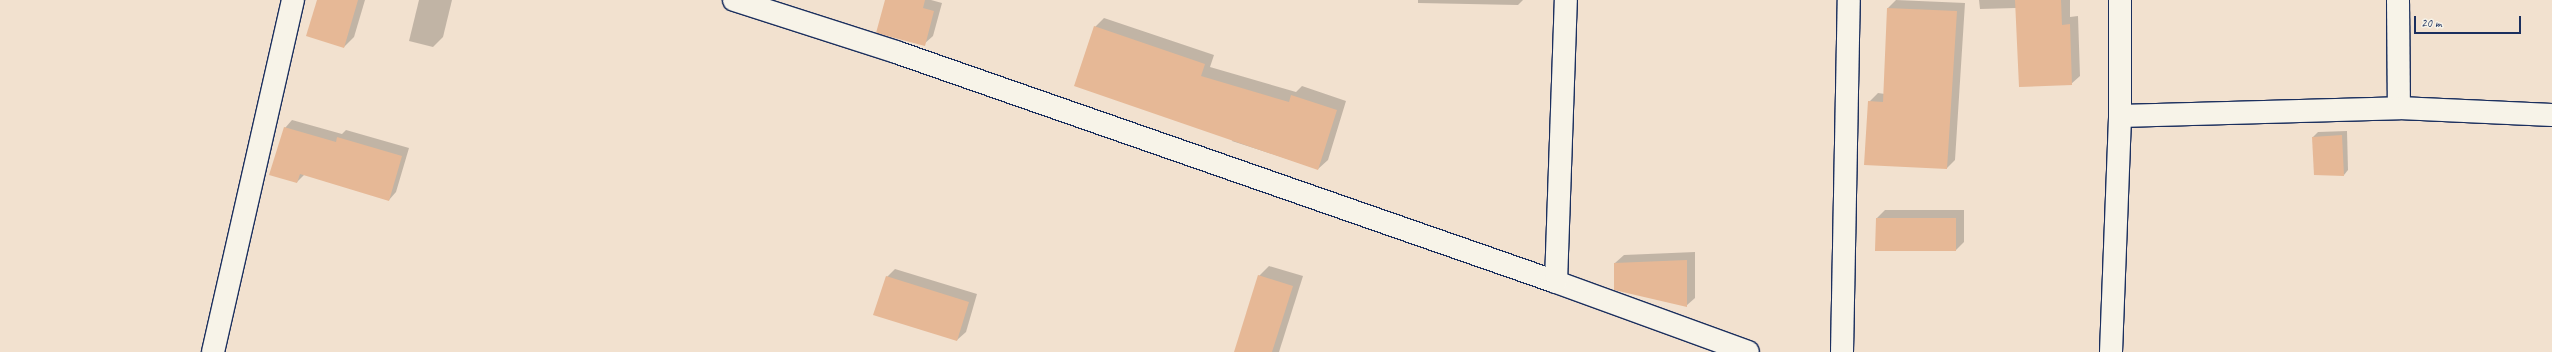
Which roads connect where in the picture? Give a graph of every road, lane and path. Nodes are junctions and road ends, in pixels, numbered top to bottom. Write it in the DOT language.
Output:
graph roads {
  1 [pos="293,0"];
  2 [pos="734,0"];
  3 [pos="1566,0"];
  4 [pos="1849,0"];
  5 [pos="2120,0"];
  6 [pos="2398,0"];
  7 [pos="2399,108"];
  8 [pos="2552,115"];
  9 [pos="2120,116"];
  10 [pos="1556,282"];
  11 [pos="213,352"];
  12 [pos="1748,352"];
  13 [pos="1842,352"];
  14 [pos="2111,352"];
  1 -- 11 [label="street"];
  2 -- 10 [label="street"];
  3 -- 10 [label="street"];
  4 -- 13 [label="street"];
  5 -- 9 [label="street"];
  6 -- 7 [label="street"];
  7 -- 8 [label="street"];
  7 -- 9 [label="street"];
  9 -- 14 [label="street"];
  10 -- 12 [label="street"];
}
